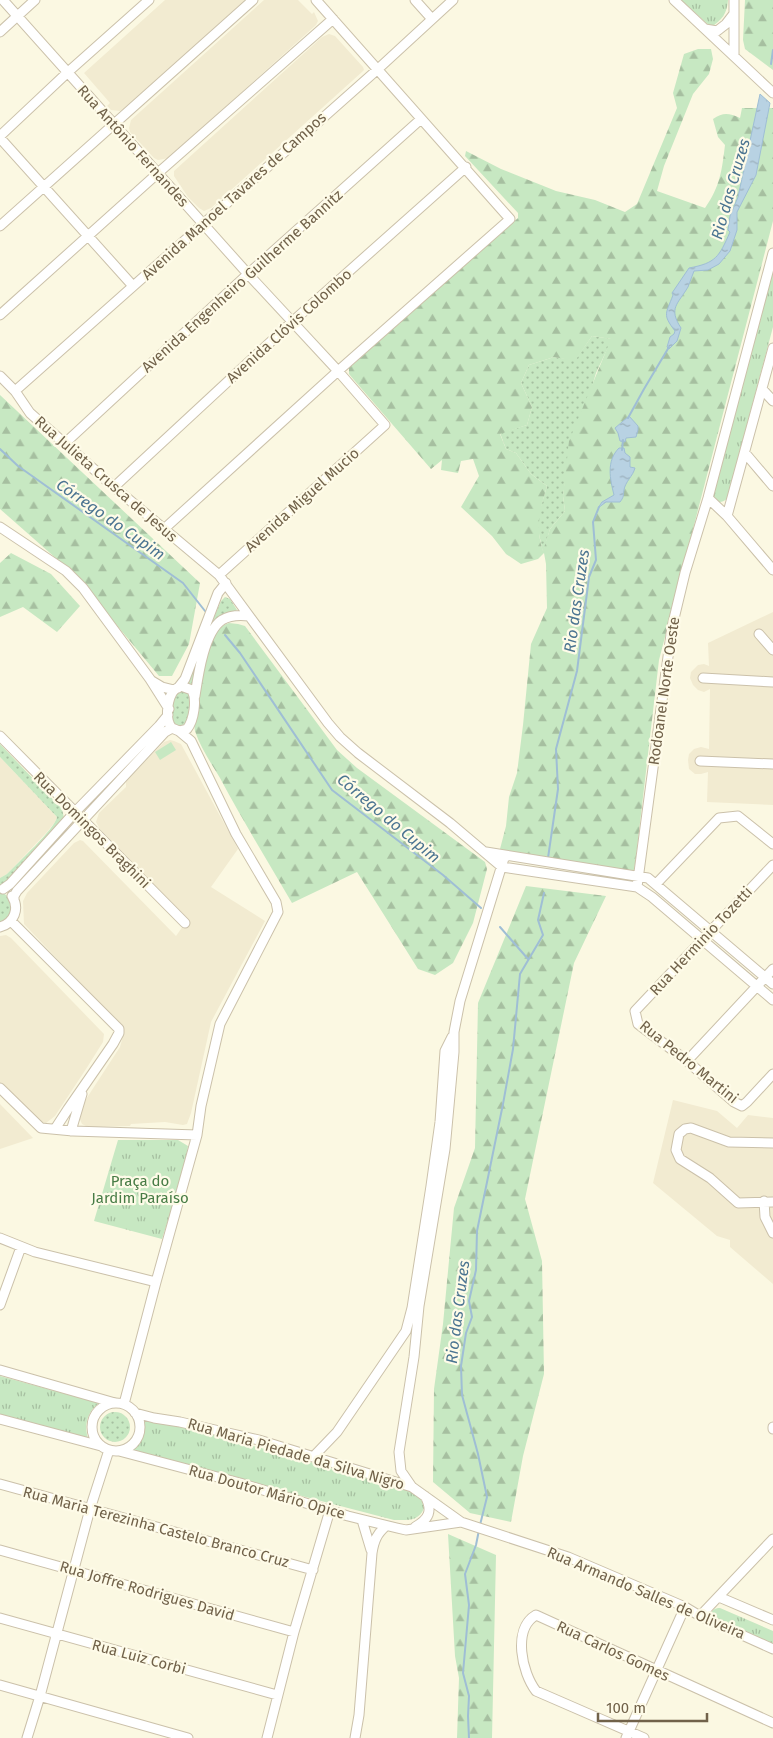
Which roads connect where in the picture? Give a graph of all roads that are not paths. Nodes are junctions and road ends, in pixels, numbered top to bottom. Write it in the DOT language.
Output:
graph roads {
  1 [pos="3,0"];
  2 [pos="35,0"];
  3 [pos="149,0"];
  4 [pos="253,0"];
  5 [pos="316,0"];
  6 [pos="415,0"];
  7 [pos="453,0"];
  8 [pos="674,0"];
  9 [pos="734,0"];
  10 [pos="733,15"];
  11 [pos="17,16"];
  12 [pos="333,19"];
  13 [pos="432,19"];
  14 [pos="704,29"];
  15 [pos="0,32"];
  16 [pos="734,55"];
  17 [pos="378,69"];
  18 [pos="68,72"];
  19 [pos="773,93"];
  20 [pos="422,119"];
  21 [pos="113,125"];
  22 [pos="0,137"];
  23 [pos="466,168"];
  24 [pos="158,173"];
  25 [pos="44,187"];
  26 [pos="202,223"];
  27 [pos="0,226"];
  28 [pos="88,236"];
  29 [pos="773,253"];
  30 [pos="248,274"];
  31 [pos="133,286"];
  32 [pos="0,315"];
  33 [pos="292,322"];
  34 [pos="773,348"];
  35 [pos="770,369"];
  36 [pos="338,371"];
  37 [pos="0,376"];
  38 [pos="762,389"];
  39 [pos="15,391"];
  40 [pos="773,401"];
  41 [pos="385,425"];
  42 [pos="64,444"];
  43 [pos="745,453"];
  44 [pos="773,486"];
  45 [pos="114,487"];
  46 [pos="708,498"];
  47 [pos="727,516"];
  48 [pos="0,527"];
  49 [pos="164,529"];
  50 [pos="773,570"];
  51 [pos="219,575"];
  52 [pos="226,583"];
  53 [pos="249,616"];
  54 [pos="759,634"];
  55 [pos="773,650"];
  56 [pos="703,678"];
  57 [pos="150,679"];
  58 [pos="773,682"];
  59 [pos="176,689"];
  60 [pos="194,696"];
  61 [pos="168,712"];
  62 [pos="192,722"];
  63 [pos="176,730"];
  64 [pos="0,736"];
  65 [pos="191,741"];
  66 [pos="700,761"];
  67 [pos="773,764"];
  68 [pos="75,812"];
  69 [pos="82,820"];
  70 [pos="773,844"];
  71 [pos="485,852"];
  72 [pos="505,855"];
  73 [pos="773,865"];
  74 [pos="502,867"];
  75 [pos="639,876"];
  76 [pos="656,884"];
  77 [pos="638,887"];
  78 [pos="2,888"];
  79 [pos="14,899"];
  80 [pos="11,921"];
  81 [pos="185,923"];
  82 [pos="0,927"];
  83 [pos="710,930"];
  84 [pos="701,940"];
  85 [pos="773,969"];
  86 [pos="765,977"];
  87 [pos="773,984"];
  88 [pos="756,986"];
  89 [pos="773,1000"];
  90 [pos="636,1018"];
  91 [pos="454,1032"];
  92 [pos="687,1061"];
  93 [pos="773,1074"];
  94 [pos="86,1084"];
  95 [pos="0,1088"];
  96 [pos="55,1129"];
  97 [pos="71,1131"];
  98 [pos="197,1135"];
  99 [pos="773,1143"];
  100 [pos="768,1202"];
  101 [pos="773,1233"];
  102 [pos="0,1238"];
  103 [pos="20,1247"];
  104 [pos="156,1282"];
  105 [pos="0,1305"];
  106 [pos="0,1370"];
  107 [pos="119,1404"];
  108 [pos="135,1414"];
  109 [pos="0,1419"];
  110 [pos="105,1448"];
  111 [pos="119,1451"];
  112 [pos="313,1456"];
  113 [pos="0,1484"];
  114 [pos="412,1487"];
  115 [pos="426,1496"];
  116 [pos="90,1509"];
  117 [pos="330,1510"];
  118 [pos="362,1520"];
  119 [pos="465,1524"];
  120 [pos="386,1526"];
  121 [pos="415,1528"];
  122 [pos="773,1539"];
  123 [pos="0,1550"];
  124 [pos="372,1553"];
  125 [pos="72,1570"];
  126 [pos="313,1570"];
  127 [pos="719,1596"];
  128 [pos="685,1607"];
  129 [pos="700,1616"];
  130 [pos="0,1618"];
  131 [pos="773,1620"];
  132 [pos="294,1632"];
  133 [pos="56,1634"];
  134 [pos="773,1648"];
  135 [pos="655,1671"];
  136 [pos="0,1685"];
  137 [pos="278,1695"];
  138 [pos="40,1696"];
  139 [pos="773,1723"];
  140 [pos="627,1735"];
  141 [pos="27,1738"];
  142 [pos="188,1738"];
  143 [pos="266,1738"];
  144 [pos="355,1738"];
  145 [pos="644,1738"];
  1 -- 11 [label="street, Rua Antônio Fernandes"];
  2 -- 11 [label="street"];
  3 -- 18 [label="street"];
  4 -- 21 [label="street"];
  5 -- 12 [label="street"];
  6 -- 13 [label="street"];
  7 -- 13 [label="street, Avenida Manoel Tavares de Campos"];
  8 -- 14 [label="street"];
  9 -- 10 [label="street"];
  10 -- 14 [label="street"];
  10 -- 16 [label="street"];
  11 -- 15 [label="street"];
  11 -- 18 [label="street, Rua Antônio Fernandes"];
  12 -- 17 [label="street"];
  12 -- 24 [label="street"];
  13 -- 17 [label="street, Avenida Manoel Tavares de Campos"];
  14 -- 16 [label="street"];
  16 -- 19 [label="street"];
  17 -- 20 [label="street"];
  17 -- 26 [label="street, Avenida Manoel Tavares de Campos"];
  18 -- 21 [label="street, Rua Antônio Fernandes"];
  18 -- 22 [label="street"];
  20 -- 23 [label="street"];
  20 -- 30 [label="street, Avenida Engenheiro Guilherme Bannitz"];
  21 -- 24 [label="street, Rua Antônio Fernandes"];
  21 -- 25 [label="street"];
  22 -- 25 [label="street"];
  23 -- 33 [label="street, Avenida Clóvis Colombo"];
  23 -- 36 [label="street"];
  24 -- 26 [label="street, Rua Antônio Fernandes"];
  24 -- 28 [label="street"];
  25 -- 27 [label="street"];
  25 -- 28 [label="street"];
  26 -- 30 [label="street, Rua Antônio Fernandes"];
  26 -- 31 [label="street, Avenida Manoel Tavares de Campos"];
  28 -- 31 [label="street"];
  28 -- 32 [label="street"];
  29 -- 46 [label="street, Rodoanel Norte Oeste"];
  30 -- 33 [label="street, Rua Antônio Fernandes"];
  30 -- 42 [label="street, Avenida Engenheiro Guilherme Bannitz"];
  31 -- 39 [label="street, Avenida Manoel Tavares de Campos"];
  33 -- 36 [label="street, Rua Antônio Fernandes"];
  33 -- 45 [label="street, Avenida Clóvis Colombo"];
  34 -- 35 [label="street"];
  35 -- 38 [label="street"];
  36 -- 41 [label="street, Rua Antônio Fernandes"];
  36 -- 49 [label="street"];
  37 -- 39 [label="street, Rua Julieta Crusca de Jesus"];
  38 -- 40 [label="street"];
  38 -- 43 [label="street"];
  39 -- 42 [label="street, Rua Julieta Crusca de Jesus"];
  41 -- 51 [label="street, Avenida Miguel Mucio"];
  42 -- 45 [label="street, Rua Julieta Crusca de Jesus"];
  43 -- 44 [label="street"];
  43 -- 47 [label="street"];
  45 -- 49 [label="street, Rua Julieta Crusca de Jesus"];
  46 -- 47 [label="street"];
  46 -- 75 [label="street, Rodoanel Norte Oeste"];
  47 -- 50 [label="street"];
  48 -- 57 [label="street"];
  49 -- 51 [label="street, Rua Julieta Crusca de Jesus"];
  51 -- 52 [label="street, Rua Julieta Crusca de Jesus"];
  52 -- 53 [label="street, Rua Julieta Crusca de Jesus"];
  52 -- 59 [label="street"];
  53 -- 60 [label="street"];
  53 -- 71 [label="street, Rua Julieta Crusca de Jesus"];
  54 -- 55 [label="street"];
  56 -- 58 [label="street"];
  57 -- 59 [label="street"];
  57 -- 61 [label="street"];
  59 -- 60 [label="street"];
  59 -- 61 [label="street"];
  60 -- 62 [label="street"];
  61 -- 63 [label="street"];
  61 -- 68 [label="street"];
  62 -- 63 [label="street"];
  62 -- 65 [label="street"];
  63 -- 65 [label="street"];
  63 -- 69 [label="street"];
  64 -- 68 [label="street, Rua Domingos Braghini"];
  65 -- 98 [label="street"];
  66 -- 67 [label="street"];
  68 -- 69 [label="street, Rua Domingos Braghini"];
  68 -- 78 [label="street"];
  69 -- 79 [label="street"];
  69 -- 81 [label="street, Rua Domingos Braghini"];
  70 -- 76 [label="street"];
  71 -- 72 [label="street"];
  71 -- 74 [label="street, Rua Julieta Crusca de Jesus"];
  72 -- 74 [label="street"];
  72 -- 75 [label="street"];
  73 -- 83 [label="street, Rua Herminio Tozetti"];
  74 -- 77 [label="street"];
  74 -- 91 [label="street"];
  75 -- 76 [label="street"];
  75 -- 77 [label="street, Rodoanel Norte Oeste"];
  76 -- 83 [label="street"];
  77 -- 84 [label="street"];
  78 -- 79 [label="street"];
  79 -- 80 [label="street"];
  80 -- 82 [label="street"];
  80 -- 94 [label="street"];
  83 -- 84 [label="street, Rua Herminio Tozetti"];
  83 -- 86 [label="street"];
  84 -- 88 [label="street"];
  84 -- 90 [label="street, Rua Herminio Tozetti"];
  85 -- 86 [label="street"];
  86 -- 87 [label="street"];
  86 -- 88 [label="street"];
  88 -- 89 [label="street"];
  88 -- 92 [label="street"];
  90 -- 92 [label="street, Rua Pedro Martini"];
  91 -- 112 [label="street"];
  91 -- 114 [label="street"];
  92 -- 93 [label="street, Rua Pedro Martini"];
  94 -- 96 [label="street"];
  94 -- 97 [label="street"];
  95 -- 96 [label="street"];
  96 -- 97 [label="street"];
  97 -- 98 [label="street"];
  98 -- 104 [label="street"];
  99 -- 100 [label="street"];
  100 -- 101 [label="street"];
  102 -- 103 [label="street"];
  103 -- 104 [label="street"];
  103 -- 105 [label="street"];
  104 -- 107 [label="street"];
  106 -- 107 [label="street"];
  107 -- 108 [label="street"];
  107 -- 110 [label="street"];
  108 -- 111 [label="street"];
  108 -- 112 [label="street, Rua Maria Piedade da Silva Nigro"];
  109 -- 110 [label="street"];
  110 -- 111 [label="street"];
  110 -- 116 [label="street"];
  111 -- 117 [label="street, Rua Doutor Mário Opice"];
  112 -- 114 [label="street, Rua Maria Piedade da Silva Nigro"];
  113 -- 116 [label="street, Rua Maria Terezinha Castelo Branco Cruz"];
  114 -- 115 [label="street, Rua Maria Piedade da Silva Nigro"];
  115 -- 119 [label="street, Rua Maria Piedade da Silva Nigro"];
  115 -- 121 [label="street"];
  116 -- 125 [label="street"];
  116 -- 126 [label="street, Rua Maria Terezinha Castelo Branco Cruz"];
  117 -- 118 [label="street, Rua Doutor Mário Opice"];
  117 -- 126 [label="street"];
  118 -- 120 [label="street, Rua Doutor Mário Opice"];
  118 -- 124 [label="street"];
  119 -- 121 [label="street, Rua Doutor Mário Opice"];
  119 -- 128 [label="street, Rua Armando Salles de Oliveira"];
  120 -- 121 [label="street, Rua Doutor Mário Opice"];
  120 -- 124 [label="street"];
  122 -- 127 [label="street"];
  123 -- 125 [label="street, Rua Joffre Rodrigues David"];
  124 -- 144 [label="street"];
  125 -- 132 [label="street, Rua Joffre Rodrigues David"];
  125 -- 133 [label="street"];
  126 -- 132 [label="street"];
  127 -- 129 [label="street"];
  127 -- 131 [label="street"];
  128 -- 129 [label="street, Rua Armando Salles de Oliveira"];
  128 -- 135 [label="street"];
  129 -- 134 [label="street, Rua Armando Salles de Oliveira"];
  130 -- 133 [label="street, Rua Luiz Corbi"];
  132 -- 137 [label="street"];
  133 -- 137 [label="street, Rua Luiz Corbi"];
  133 -- 138 [label="street"];
  135 -- 139 [label="street, Rua Carlos Gomes"];
  135 -- 140 [label="street"];
  135 -- 140 [label="street, Rua Carlos Gomes"];
  136 -- 138 [label="street"];
  137 -- 143 [label="street"];
  138 -- 141 [label="street"];
  138 -- 142 [label="street"];
  140 -- 145 [label="street"];
}
